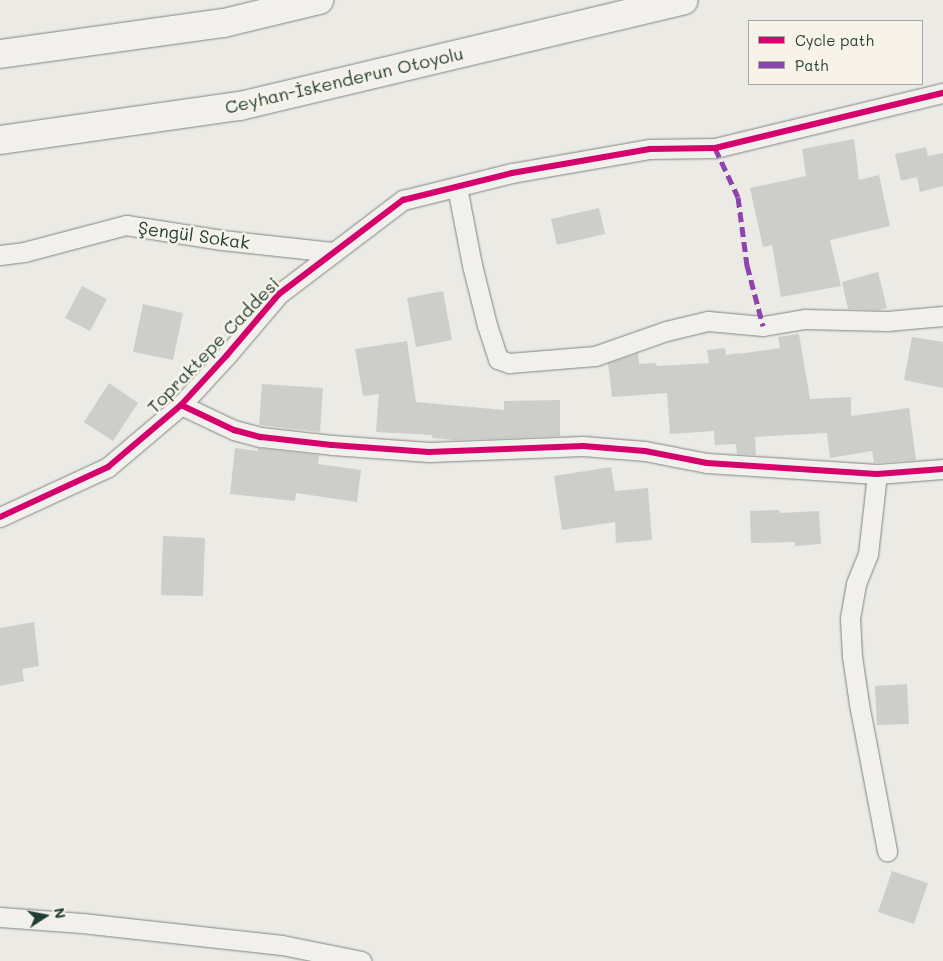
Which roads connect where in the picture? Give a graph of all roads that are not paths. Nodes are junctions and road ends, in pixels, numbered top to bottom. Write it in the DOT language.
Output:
graph roads {
  1 [pos="319,0"];
  2 [pos="684,0"];
  3 [pos="0,54"];
  4 [pos="943,93"];
  5 [pos="0,140"];
  6 [pos="457,187"];
  7 [pos="332,252"];
  8 [pos="0,255"];
  9 [pos="943,316"];
  10 [pos="181,405"];
  11 [pos="943,469"];
  12 [pos="877,474"];
  13 [pos="0,518"];
  14 [pos="887,851"];
  15 [pos="0,917"];
  16 [pos="361,961"];
  1 -- 3 [label="highway"];
  2 -- 5 [label="highway, Ceyhan-İskenderun Otoyolu"];
  4 -- 6 [label="street, Topraktepe Caddesi"];
  6 -- 7 [label="street, Topraktepe Caddesi"];
  6 -- 9 [label="street"];
  7 -- 8 [label="street, Şengül Sokak"];
  7 -- 10 [label="street, Topraktepe Caddesi"];
  10 -- 12 [label="street"];
  10 -- 13 [label="street, Topraktepe Caddesi"];
  11 -- 12 [label="street"];
  12 -- 14 [label="street"];
  15 -- 16 [label="street"];
}
